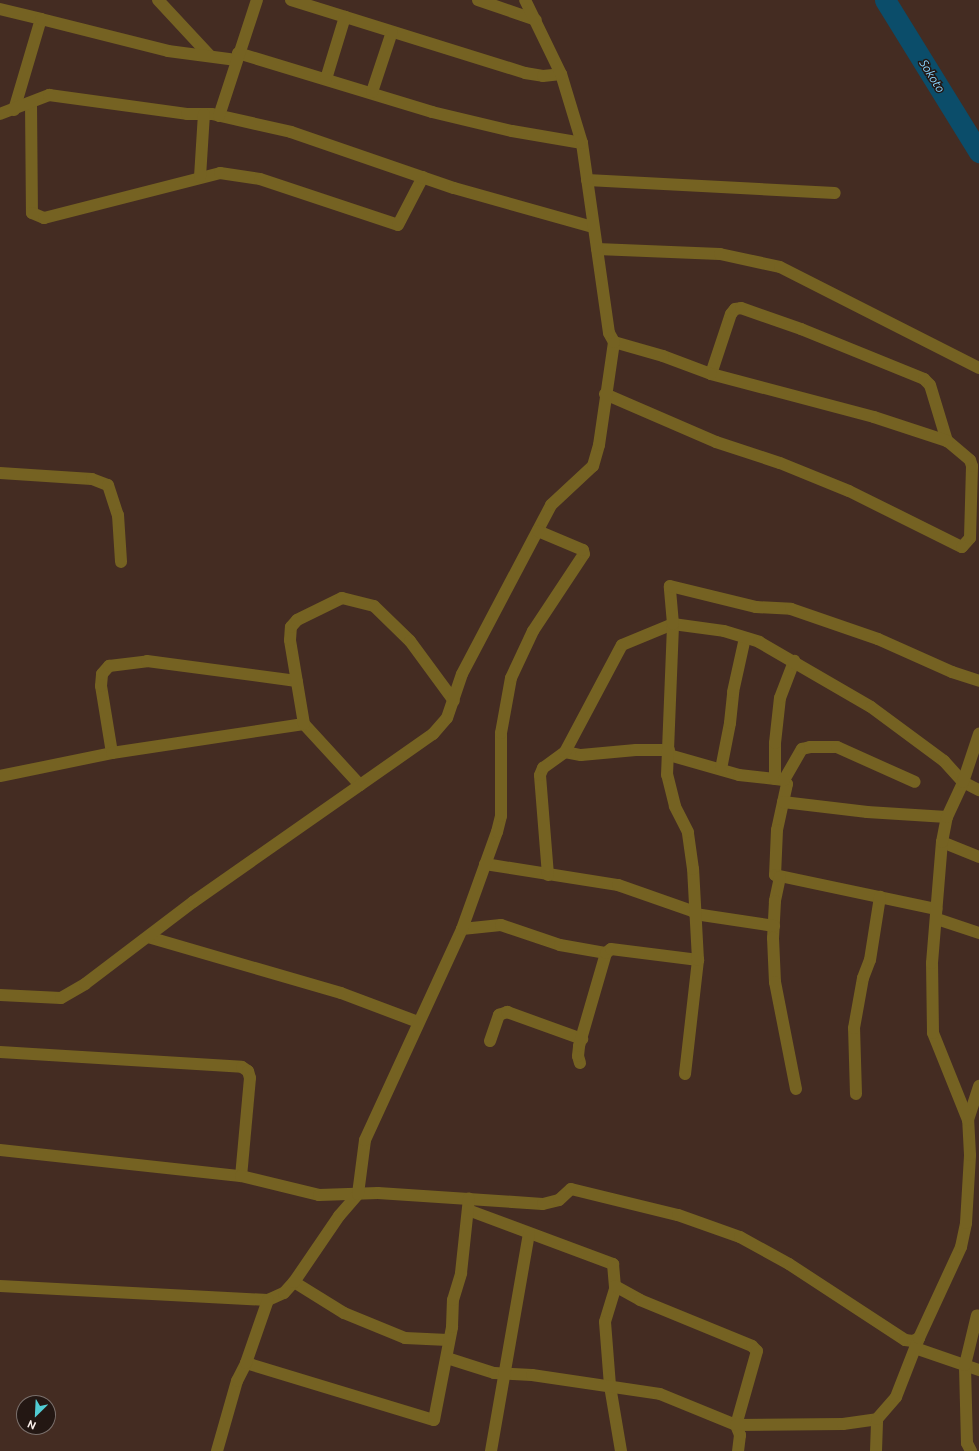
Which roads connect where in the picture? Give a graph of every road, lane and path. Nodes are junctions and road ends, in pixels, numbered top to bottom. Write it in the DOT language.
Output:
graph roads {
  1 [pos="158,0"];
  2 [pos="257,0"];
  3 [pos="291,0"];
  4 [pos="478,0"];
  5 [pos="525,0"];
  6 [pos="0,9"];
  7 [pos="345,17"];
  8 [pos="41,19"];
  9 [pos="536,20"];
  10 [pos="392,32"];
  11 [pos="210,56"];
  12 [pos="237,56"];
  13 [pos="561,74"];
  14 [pos="326,78"];
  15 [pos="372,92"];
  16 [pos="31,103"];
  17 [pos="14,110"];
  18 [pos="0,114"];
  19 [pos="204,114"];
  20 [pos="219,116"];
  21 [pos="582,143"];
  22 [pos="200,177"];
  23 [pos="423,177"];
  24 [pos="586,180"];
  25 [pos="835,193"];
  26 [pos="594,227"];
  27 [pos="597,249"];
  28 [pos="614,342"];
  29 [pos="979,368"];
  30 [pos="711,374"];
  31 [pos="605,394"];
  32 [pos="947,441"];
  33 [pos="0,473"];
  34 [pos="538,531"];
  35 [pos="121,562"];
  36 [pos="673,624"];
  37 [pos="745,638"];
  38 [pos="794,661"];
  39 [pos="297,681"];
  40 [pos="979,681"];
  41 [pos="454,701"];
  42 [pos="304,724"];
  43 [pos="979,734"];
  44 [pos="565,752"];
  45 [pos="669,752"];
  46 [pos="112,753"];
  47 [pos="721,769"];
  48 [pos="0,776"];
  49 [pos="780,779"];
  50 [pos="915,782"];
  51 [pos="963,782"];
  52 [pos="360,784"];
  53 [pos="979,790"];
  54 [pos="783,802"];
  55 [pos="947,817"];
  56 [pos="942,842"];
  57 [pos="979,857"];
  58 [pos="485,864"];
  59 [pos="548,875"];
  60 [pos="780,877"];
  61 [pos="880,897"];
  62 [pos="695,913"];
  63 [pos="936,914"];
  64 [pos="774,926"];
  65 [pos="462,929"];
  66 [pos="979,933"];
  67 [pos="148,937"];
  68 [pos="606,953"];
  69 [pos="698,960"];
  70 [pos="0,995"];
  71 [pos="418,1022"];
  72 [pos="582,1039"];
  73 [pos="490,1041"];
  74 [pos="0,1052"];
  75 [pos="580,1063"];
  76 [pos="685,1074"];
  77 [pos="979,1086"];
  78 [pos="796,1089"];
  79 [pos="856,1094"];
  80 [pos="968,1120"];
  81 [pos="979,1129"];
  82 [pos="0,1150"];
  83 [pos="241,1176"];
  84 [pos="358,1194"];
  85 [pos="469,1204"];
  86 [pos="529,1233"];
  87 [pos="294,1282"];
  88 [pos="0,1286"];
  89 [pos="615,1286"];
  90 [pos="268,1300"];
  91 [pos="977,1315"];
  92 [pos="448,1340"];
  93 [pos="917,1343"];
  94 [pos="447,1358"];
  95 [pos="246,1363"];
  96 [pos="965,1365"];
  97 [pos="979,1370"];
  98 [pos="505,1372"];
  99 [pos="610,1386"];
  100 [pos="877,1419"];
  101 [pos="736,1425"];
  102 [pos="217,1451"];
  103 [pos="491,1451"];
  104 [pos="621,1451"];
  105 [pos="738,1451"];
  106 [pos="876,1451"];
  107 [pos="971,1451"];
  1 -- 11 [label="street"];
  2 -- 12 [label="street"];
  3 -- 7 [label="street"];
  4 -- 9 [label="street"];
  5 -- 9 [label="street"];
  6 -- 8 [label="street"];
  7 -- 10 [label="street"];
  7 -- 14 [label="street"];
  8 -- 11 [label="street"];
  8 -- 17 [label="street"];
  9 -- 13 [label="street"];
  10 -- 13 [label="street"];
  10 -- 15 [label="street"];
  11 -- 12 [label="street"];
  12 -- 14 [label="street"];
  12 -- 20 [label="street"];
  13 -- 21 [label="street"];
  14 -- 15 [label="street"];
  15 -- 21 [label="street"];
  16 -- 17 [label="street"];
  16 -- 19 [label="street"];
  16 -- 22 [label="street"];
  17 -- 18 [label="street"];
  19 -- 20 [label="street"];
  19 -- 22 [label="street"];
  20 -- 23 [label="street"];
  21 -- 24 [label="street"];
  22 -- 23 [label="street"];
  23 -- 26 [label="street"];
  24 -- 25 [label="street"];
  24 -- 26 [label="street"];
  26 -- 27 [label="street"];
  27 -- 28 [label="street"];
  27 -- 29 [label="street"];
  28 -- 30 [label="street"];
  28 -- 31 [label="street"];
  30 -- 32 [label="street"];
  30 -- 32 [label="street"];
  31 -- 32 [label="street"];
  31 -- 34 [label="street"];
  33 -- 35 [label="street"];
  34 -- 41 [label="street"];
  34 -- 58 [label="street"];
  36 -- 37 [label="street"];
  36 -- 40 [label="street"];
  36 -- 44 [label="street"];
  36 -- 45 [label="street"];
  37 -- 38 [label="street"];
  37 -- 47 [label="street"];
  38 -- 49 [label="street"];
  38 -- 51 [label="street"];
  39 -- 41 [label="street"];
  39 -- 42 [label="street"];
  39 -- 46 [label="street"];
  41 -- 52 [label="street"];
  42 -- 46 [label="street"];
  42 -- 52 [label="street"];
  43 -- 51 [label="street"];
  44 -- 45 [label="street"];
  44 -- 59 [label="street"];
  45 -- 47 [label="street"];
  45 -- 62 [label="street"];
  46 -- 48 [label="street"];
  47 -- 49 [label="street"];
  49 -- 50 [label="street"];
  49 -- 54 [label="street"];
  51 -- 53 [label="street"];
  51 -- 55 [label="street"];
  52 -- 67 [label="street"];
  54 -- 55 [label="street"];
  54 -- 60 [label="street"];
  55 -- 56 [label="street"];
  56 -- 57 [label="street"];
  56 -- 63 [label="street"];
  58 -- 59 [label="street"];
  58 -- 65 [label="street"];
  59 -- 62 [label="street"];
  60 -- 61 [label="street"];
  60 -- 64 [label="street"];
  61 -- 63 [label="street"];
  61 -- 79 [label="street"];
  62 -- 64 [label="street"];
  62 -- 69 [label="street"];
  63 -- 66 [label="street"];
  63 -- 80 [label="street"];
  64 -- 78 [label="street"];
  65 -- 68 [label="street"];
  65 -- 71 [label="street"];
  67 -- 70 [label="street"];
  67 -- 71 [label="street"];
  68 -- 69 [label="street"];
  68 -- 72 [label="street"];
  69 -- 76 [label="street"];
  71 -- 84 [label="street"];
  72 -- 73 [label="street"];
  72 -- 75 [label="street"];
  74 -- 83 [label="street"];
  77 -- 80 [label="street"];
  80 -- 81 [label="street"];
  80 -- 93 [label="street"];
  82 -- 83 [label="street"];
  83 -- 84 [label="street"];
  84 -- 85 [label="street"];
  84 -- 87 [label="street"];
  85 -- 86 [label="street"];
  85 -- 92 [label="street"];
  85 -- 93 [label="street"];
  86 -- 89 [label="street"];
  86 -- 98 [label="street"];
  87 -- 90 [label="street"];
  87 -- 92 [label="street"];
  88 -- 90 [label="street"];
  89 -- 99 [label="street"];
  89 -- 101 [label="street"];
  90 -- 95 [label="street"];
  91 -- 96 [label="street"];
  92 -- 94 [label="street"];
  93 -- 96 [label="street"];
  93 -- 100 [label="street"];
  94 -- 95 [label="street"];
  94 -- 98 [label="street"];
  95 -- 102 [label="street"];
  96 -- 97 [label="street"];
  96 -- 107 [label="street"];
  98 -- 99 [label="street"];
  98 -- 103 [label="street"];
  99 -- 101 [label="street"];
  99 -- 104 [label="street"];
  100 -- 101 [label="street"];
  100 -- 106 [label="street"];
  101 -- 105 [label="street"];
}
